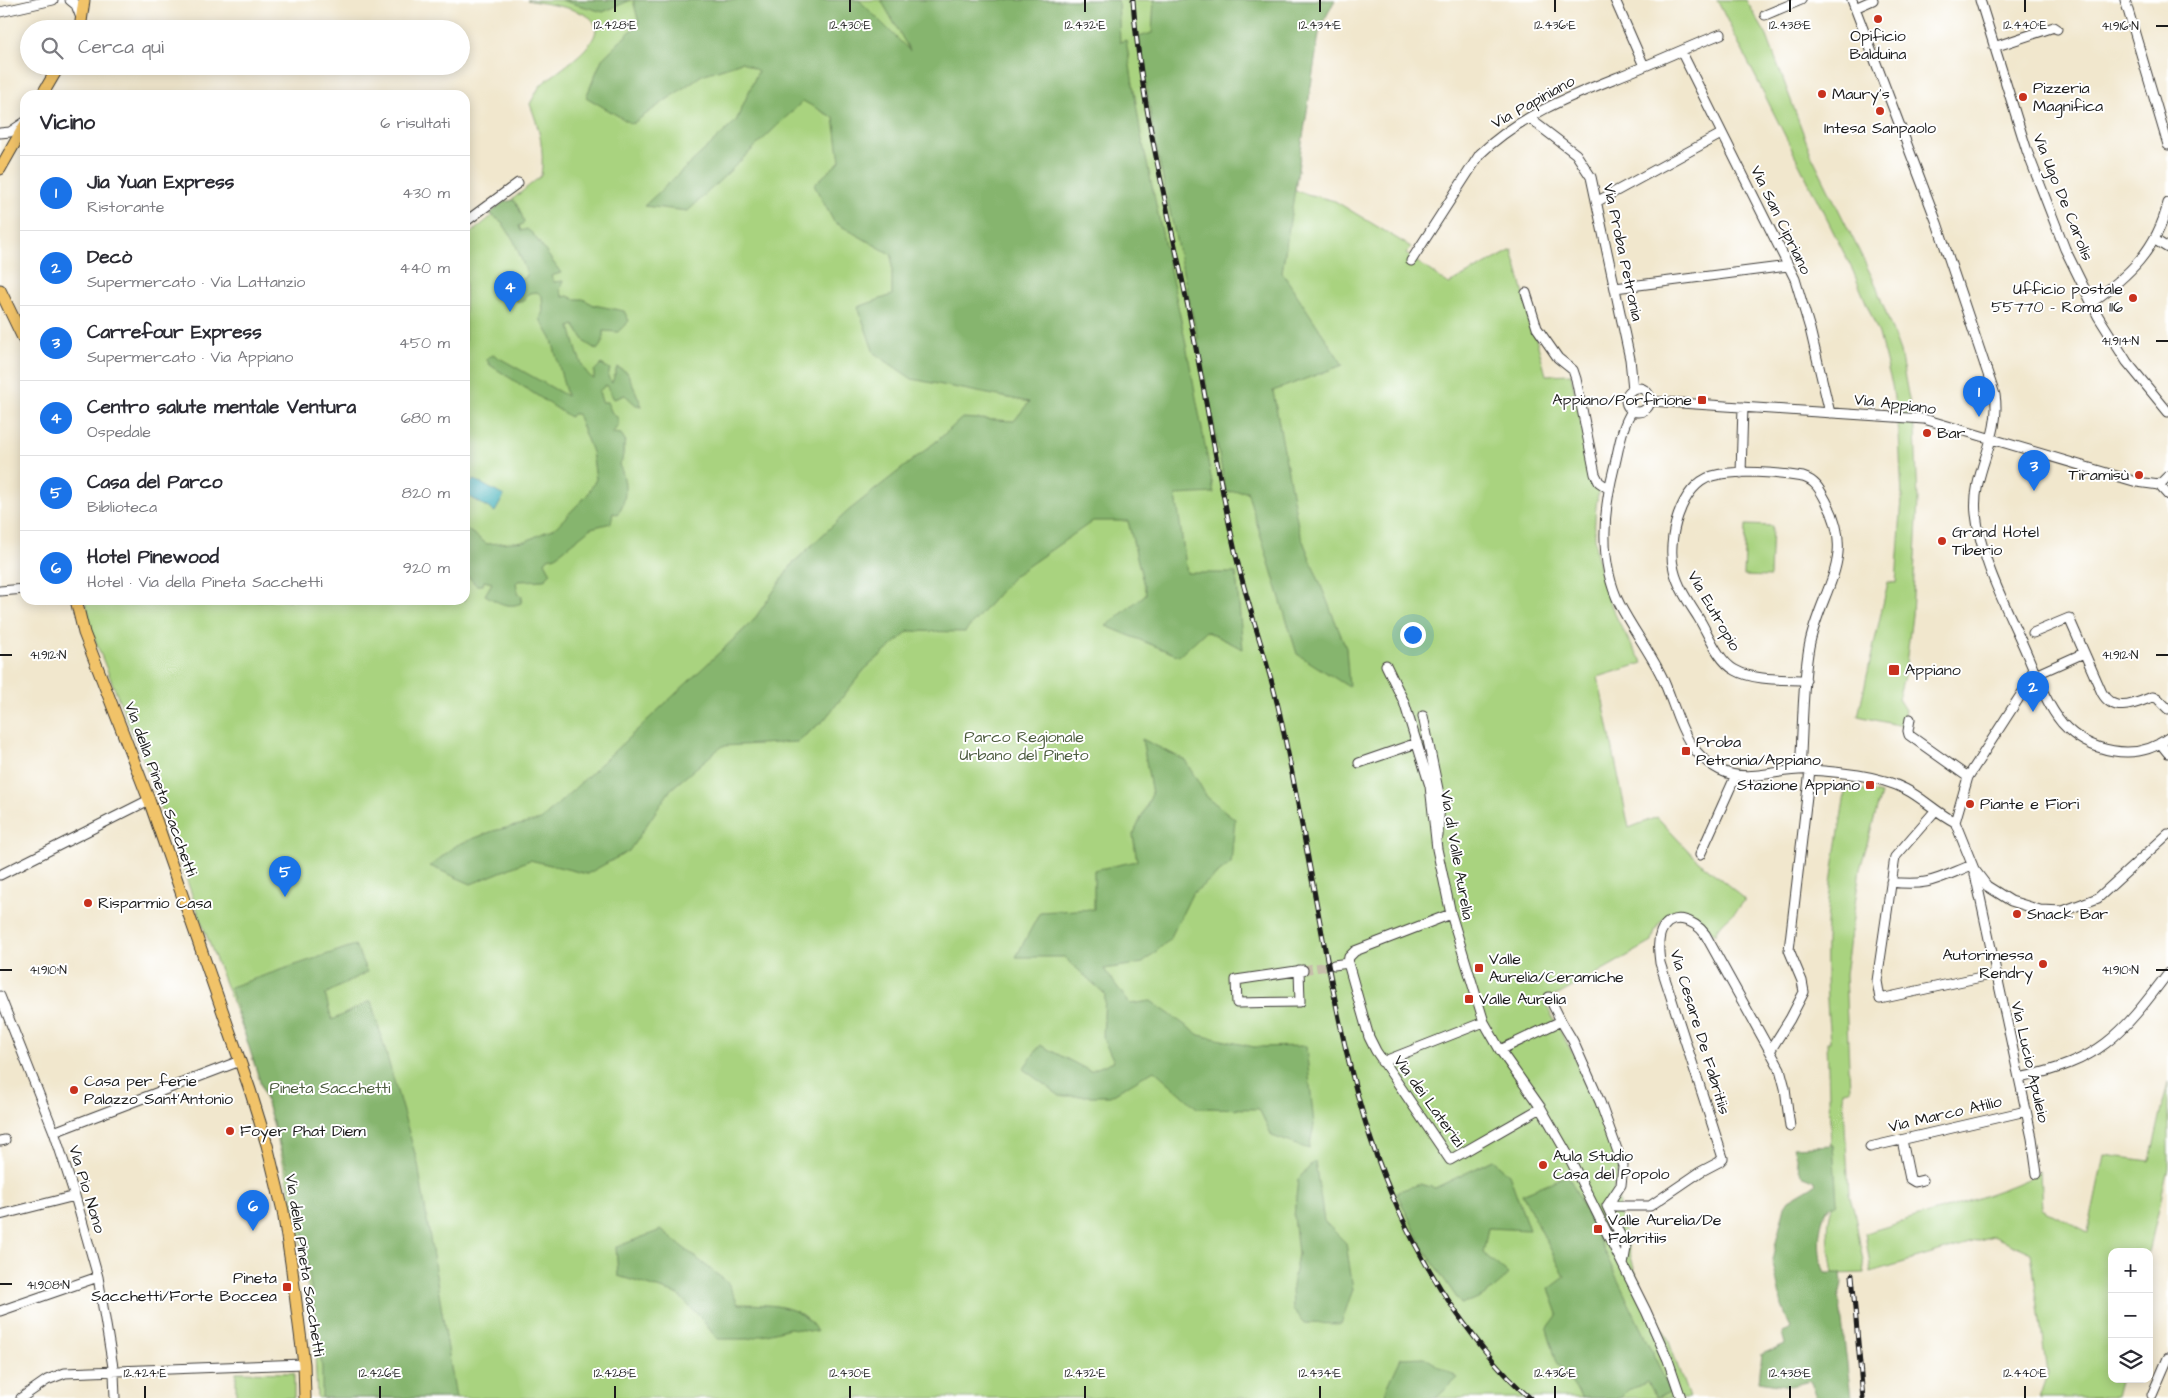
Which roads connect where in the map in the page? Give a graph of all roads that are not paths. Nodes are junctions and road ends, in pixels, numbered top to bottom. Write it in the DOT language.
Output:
graph roads {
  1 [pos="53,0"];
  2 [pos="70,0"];
  3 [pos="84,0"];
  4 [pos="1616,0"];
  5 [pos="1801,0"];
  6 [pos="1874,0"];
  7 [pos="1980,0"];
  8 [pos="2125,0"];
  9 [pos="1853,4"];
  10 [pos="0,12"];
  11 [pos="1765,15"];
  12 [pos="80,20"];
  13 [pos="82,20"];
  14 [pos="2057,29"];
  15 [pos="1721,34"];
  16 [pos="1994,47"];
  17 [pos="1681,51"];
  18 [pos="1644,66"];
  19 [pos="54,75"];
  20 [pos="45,90"];
  21 [pos="1529,118"];
  22 [pos="20,126"];
  23 [pos="20,132"];
  24 [pos="0,133"];
  25 [pos="1721,134"];
  26 [pos="2168,145"];
  27 [pos="0,168"];
  28 [pos="518,183"];
  29 [pos="1598,201"];
  30 [pos="2168,204"];
  31 [pos="470,218"];
  32 [pos="2155,240"];
  33 [pos="2168,248"];
  34 [pos="1410,261"];
  35 [pos="1788,266"];
  36 [pos="1615,288"];
  37 [pos="0,290"];
  38 [pos="1526,294"];
  39 [pos="2091,303"];
  40 [pos="20,332"];
  41 [pos="1633,390"];
  42 [pos="1650,401"];
  43 [pos="1743,407"];
  44 [pos="1632,411"];
  45 [pos="2168,412"];
  46 [pos="1830,413"];
  47 [pos="1992,440"];
  48 [pos="1741,473"];
  49 [pos="2168,476"];
  50 [pos="2159,485"];
  51 [pos="1609,489"];
  52 [pos="2168,495"];
  53 [pos="20,589"];
  54 [pos="0,591"];
  55 [pos="77,605"];
  56 [pos="2033,633"];
  57 [pos="2084,653"];
  58 [pos="1386,665"];
  59 [pos="2036,674"];
  60 [pos="1806,680"];
  61 [pos="2168,709"];
  62 [pos="1423,716"];
  63 [pos="1910,719"];
  64 [pos="2164,740"];
  65 [pos="1417,743"];
  66 [pos="2168,753"];
  67 [pos="1359,763"];
  68 [pos="1800,770"];
  69 [pos="1810,770"];
  70 [pos="1736,775"];
  71 [pos="1968,777"];
  72 [pos="149,800"];
  73 [pos="1935,811"];
  74 [pos="1956,822"];
  75 [pos="2168,834"];
  76 [pos="1437,849"];
  77 [pos="1700,855"];
  78 [pos="1973,867"];
  79 [pos="0,875"];
  80 [pos="1891,882"];
  81 [pos="1451,914"];
  82 [pos="1348,963"];
  83 [pos="1334,965"];
  84 [pos="1301,970"];
  85 [pos="2168,973"];
  86 [pos="1995,974"];
  87 [pos="0,996"];
  88 [pos="1549,997"];
  89 [pos="1561,1021"];
  90 [pos="1484,1022"];
  91 [pos="1500,1050"];
  92 [pos="1770,1051"];
  93 [pos="240,1061"];
  94 [pos="1382,1062"];
  95 [pos="2019,1078"];
  96 [pos="1541,1108"];
  97 [pos="2026,1111"];
  98 [pos="1790,1127"];
  99 [pos="54,1132"];
  100 [pos="1902,1140"];
  101 [pos="1870,1147"];
  102 [pos="2037,1174"];
  103 [pos="1923,1180"];
  104 [pos="75,1196"];
  105 [pos="1607,1206"];
  106 [pos="0,1215"];
  107 [pos="1623,1265"];
  108 [pos="98,1277"];
  109 [pos="0,1311"];
  110 [pos="2168,1358"];
  111 [pos="304,1364"];
  112 [pos="114,1373"];
  113 [pos="2152,1396"];
  114 [pos="21,1398"];
  115 [pos="115,1398"];
  116 [pos="305,1398"];
  117 [pos="1681,1398"];
  1 -- 10 [label="street"];
  2 -- 12 [label="street"];
  3 -- 13 [label="main road"];
  4 -- 18 [label="street"];
  5 -- 11 [label="street"];
  6 -- 9 [label="street"];
  7 -- 16 [label="street, Via Ugo De Carolis"];
  8 -- 26 [label="street"];
  9 -- 47 [label="street"];
  14 -- 16 [label="street"];
  15 -- 17 [label="street, Via Papiniano"];
  16 -- 39 [label="street, Via Ugo De Carolis"];
  17 -- 18 [label="street, Via Papiniano"];
  17 -- 25 [label="street, Via San Cipriano"];
  18 -- 21 [label="street, Via Papiniano"];
  19 -- 20 [label="main road"];
  21 -- 29 [label="street, Via Proba Petronia"];
  21 -- 34 [label="street, Via Papiniano"];
  22 -- 24 [label="street"];
  23 -- 27 [label="main road"];
  25 -- 29 [label="street"];
  25 -- 35 [label="street, Via San Cipriano"];
  28 -- 31 [label="street"];
  29 -- 36 [label="street, Via Proba Petronia"];
  30 -- 32 [label="street"];
  32 -- 33 [label="street"];
  32 -- 39 [label="street"];
  35 -- 36 [label="street"];
  35 -- 46 [label="street, Via San Cipriano"];
  36 -- 41 [label="street, Via Proba Petronia"];
  37 -- 40 [label="main road"];
  38 -- 51 [label="street"];
  39 -- 45 [label="street, Via Ugo De Carolis"];
  41 -- 42 [label="street"];
  41 -- 44 [label="street"];
  42 -- 43 [label="street, Via Appiano"];
  42 -- 44 [label="street"];
  43 -- 46 [label="street, Via Appiano"];
  43 -- 48 [label="street"];
  44 -- 51 [label="street"];
  46 -- 47 [label="street, Via Appiano"];
  47 -- 50 [label="street, Via Appiano"];
  47 -- 59 [label="street"];
  48 -- 60 [label="street, Via Eutropio"];
  48 -- 60 [label="street, Via Eutropio"];
  49 -- 50 [label="street"];
  50 -- 52 [label="street"];
  51 -- 70 [label="street"];
  53 -- 54 [label="street"];
  55 -- 72 [label="main road, Via della Pineta Sacchetti"];
  56 -- 57 [label="street"];
  57 -- 59 [label="street"];
  57 -- 61 [label="street"];
  58 -- 65 [label="street, Via di Valle Aurelia"];
  59 -- 64 [label="street"];
  59 -- 71 [label="street"];
  60 -- 68 [label="street, Via Eutropio"];
  62 -- 76 [label="street"];
  63 -- 71 [label="street"];
  64 -- 66 [label="street"];
  65 -- 67 [label="street"];
  65 -- 76 [label="street, Via di Valle Aurelia"];
  68 -- 69 [label="street"];
  68 -- 70 [label="street"];
  69 -- 73 [label="street"];
  69 -- 92 [label="street"];
  70 -- 77 [label="street"];
  71 -- 74 [label="street"];
  72 -- 79 [label="street"];
  72 -- 93 [label="main road, Via della Pineta Sacchetti"];
  73 -- 74 [label="street"];
  73 -- 80 [label="street"];
  74 -- 78 [label="street"];
  75 -- 78 [label="street"];
  76 -- 81 [label="street, Via di Valle Aurelia"];
  78 -- 80 [label="street"];
  78 -- 86 [label="street, Via Lucio Apuleio"];
  80 -- 86 [label="street"];
  81 -- 82 [label="street"];
  81 -- 90 [label="street, Via di Valle Aurelia"];
  82 -- 83 [label="street"];
  82 -- 94 [label="street, Via dei Laterizi"];
  84 -- 84 [label="street"];
  85 -- 95 [label="street"];
  86 -- 95 [label="street, Via Lucio Apuleio"];
  87 -- 99 [label="street, Via Pio Nono"];
  88 -- 89 [label="street"];
  89 -- 91 [label="street"];
  89 -- 105 [label="street"];
  90 -- 91 [label="street, Via di Valle Aurelia"];
  90 -- 94 [label="street"];
  91 -- 96 [label="street, Via di Valle Aurelia"];
  92 -- 98 [label="street, Via Cesare De Fabritiis"];
  92 -- 105 [label="street, Via Cesare De Fabritiis"];
  93 -- 99 [label="street"];
  93 -- 111 [label="main road, Via della Pineta Sacchetti"];
  94 -- 96 [label="street, Via dei Laterizi"];
  95 -- 97 [label="street, Via Lucio Apuleio"];
  96 -- 107 [label="street, Via di Valle Aurelia"];
  97 -- 100 [label="street, Via Marco Atilio"];
  97 -- 102 [label="street, Via Lucio Apuleio"];
  99 -- 104 [label="street, Via Pio Nono"];
  100 -- 101 [label="street, Via Marco Atilio"];
  100 -- 103 [label="street"];
  104 -- 106 [label="street"];
  104 -- 108 [label="street, Via Pio Nono"];
  105 -- 107 [label="street, Via di Valle Aurelia"];
  107 -- 117 [label="street, Via di Valle Aurelia"];
  108 -- 109 [label="street"];
  108 -- 112 [label="street, Via Pio Nono"];
  110 -- 113 [label="street"];
  111 -- 112 [label="street"];
  111 -- 116 [label="main road, Via della Pineta Sacchetti"];
  112 -- 114 [label="street"];
  112 -- 115 [label="street, Via Pio Nono"];
}
